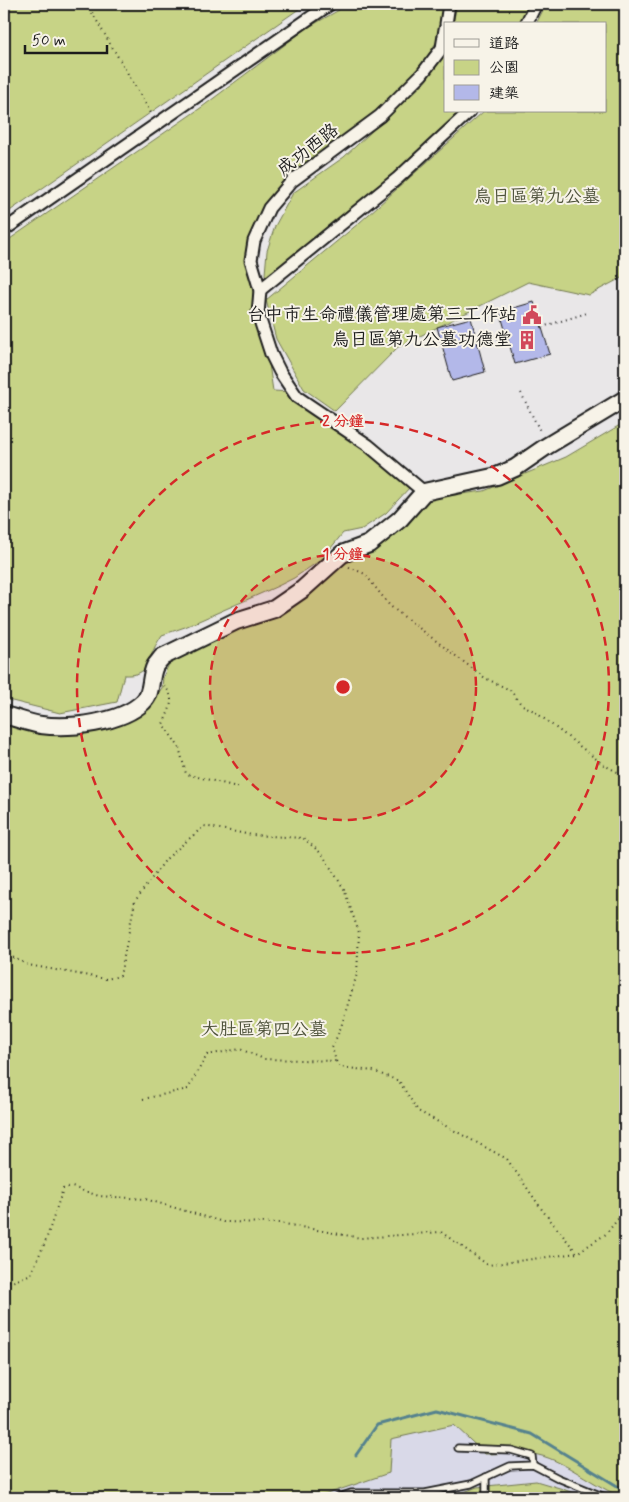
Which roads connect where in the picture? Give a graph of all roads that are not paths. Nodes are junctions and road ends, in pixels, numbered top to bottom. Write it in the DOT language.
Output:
graph roads {
  1 [pos="330,4"];
  2 [pos="449,4"];
  3 [pos="536,4"];
  4 [pos="446,22"];
  5 [pos="527,22"];
  6 [pos="444,35"];
  7 [pos="469,112"];
  8 [pos="4,230"];
  9 [pos="260,290"];
  10 [pos="625,399"];
  11 [pos="424,492"];
  12 [pos="4,715"];
  13 [pos="458,1448"];
  14 [pos="532,1465"];
  15 [pos="486,1477"];
  16 [pos="336,1498"];
  17 [pos="486,1498"];
  18 [pos="607,1498"];
  1 -- 8 [label="street"];
  2 -- 4 [label="street"];
  3 -- 5 [label="street"];
  6 -- 9 [label="street, 成功西路"];
  7 -- 9 [label="street"];
  9 -- 11 [label="street, 成功西路"];
  10 -- 11 [label="street"];
  11 -- 12 [label="street"];
  13 -- 14 [label="lane"];
  14 -- 15 [label="lane"];
  14 -- 18 [label="lane"];
  15 -- 16 [label="lane"];
  15 -- 17 [label="lane"];
}
